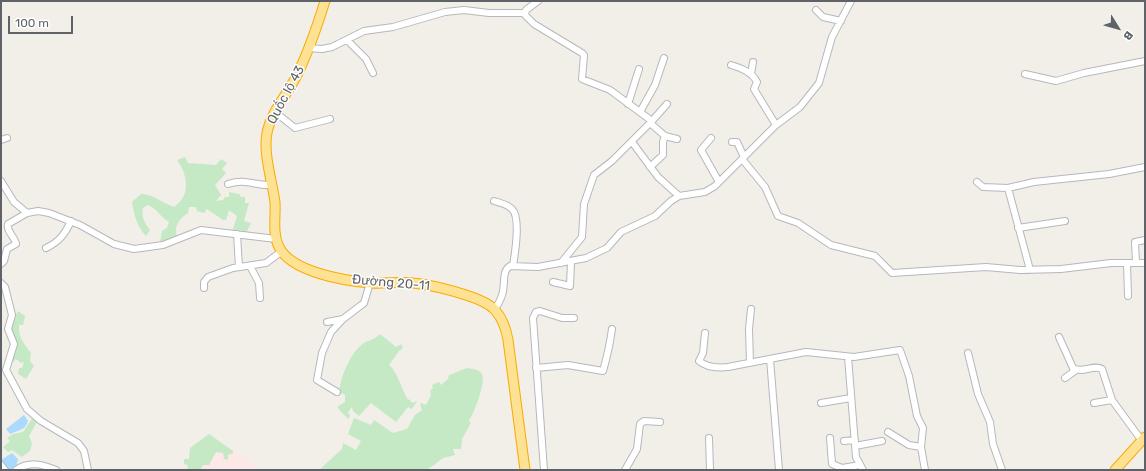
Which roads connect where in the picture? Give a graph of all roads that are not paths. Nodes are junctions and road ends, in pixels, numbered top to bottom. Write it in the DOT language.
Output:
graph roads {
  1 [pos="325,1"];
  2 [pos="538,1"];
  3 [pos="851,1"];
  4 [pos="816,10"];
  5 [pos="525,13"];
  6 [pos="841,21"];
  7 [pos="348,40"];
  8 [pos="308,48"];
  9 [pos="664,58"];
  10 [pos="1145,61"];
  11 [pos="753,62"];
  12 [pos="731,65"];
  13 [pos="639,69"];
  14 [pos="373,73"];
  15 [pos="751,74"];
  16 [pos="1025,74"];
  17 [pos="628,104"];
  18 [pos="667,104"];
  19 [pos="275,112"];
  20 [pos="640,112"];
  21 [pos="330,119"];
  22 [pos="651,122"];
  23 [pos="776,125"];
  24 [pos="665,136"];
  25 [pos="711,138"];
  26 [pos="677,139"];
  27 [pos="632,142"];
  28 [pos="732,142"];
  29 [pos="743,158"];
  30 [pos="650,167"];
  31 [pos="1145,167"];
  32 [pos="1,181"];
  33 [pos="719,182"];
  34 [pos="977,182"];
  35 [pos="228,184"];
  36 [pos="272,185"];
  37 [pos="1008,188"];
  38 [pos="679,196"];
  39 [pos="494,201"];
  40 [pos="27,213"];
  41 [pos="71,221"];
  42 [pos="1065,221"];
  43 [pos="1018,228"];
  44 [pos="237,234"];
  45 [pos="276,239"];
  46 [pos="1145,240"];
  47 [pos="46,248"];
  48 [pos="282,251"];
  49 [pos="571,262"];
  50 [pos="561,263"];
  51 [pos="1127,263"];
  52 [pos="1136,263"];
  53 [pos="1145,263"];
  54 [pos="1,264"];
  55 [pos="250,266"];
  56 [pos="513,266"];
  57 [pos="239,268"];
  58 [pos="1030,270"];
  59 [pos="553,282"];
  60 [pos="1,283"];
  61 [pos="370,283"];
  62 [pos="204,288"];
  63 [pos="1128,296"];
  64 [pos="260,298"];
  65 [pos="495,309"];
  66 [pos="751,309"];
  67 [pos="574,318"];
  68 [pos="343,319"];
  69 [pos="327,322"];
  70 [pos="612,330"];
  71 [pos="705,333"];
  72 [pos="1059,337"];
  73 [pos="968,353"];
  74 [pos="848,357"];
  75 [pos="770,358"];
  76 [pos="750,363"];
  77 [pos="536,368"];
  78 [pos="1076,370"];
  79 [pos="4,372"];
  80 [pos="1065,378"];
  81 [pos="337,392"];
  82 [pos="851,398"];
  83 [pos="1112,400"];
  84 [pos="821,403"];
  85 [pos="1094,403"];
  86 [pos="660,422"];
  87 [pos="888,432"];
  88 [pos="709,438"];
  89 [pos="830,438"];
  90 [pos="1143,439"];
  91 [pos="844,441"];
  92 [pos="882,441"];
  93 [pos="855,443"];
  94 [pos="921,447"];
  95 [pos="1,464"];
  96 [pos="861,468"];
  97 [pos="5,470"];
  98 [pos="16,470"];
  99 [pos="56,470"];
  100 [pos="88,470"];
  101 [pos="525,470"];
  102 [pos="544,470"];
  103 [pos="625,470"];
  104 [pos="710,470"];
  105 [pos="779,470"];
  106 [pos="925,470"];
  107 [pos="1002,470"];
  108 [pos="1116,470"];
  1 -- 8 [label="highway, Quốc lộ 43"];
  2 -- 5 [label="street"];
  3 -- 6 [label="street"];
  4 -- 6 [label="street"];
  5 -- 7 [label="street"];
  5 -- 17 [label="street"];
  6 -- 23 [label="street"];
  7 -- 8 [label="street"];
  7 -- 14 [label="street"];
  8 -- 19 [label="highway, Quốc lộ 43"];
  9 -- 20 [label="street"];
  10 -- 16 [label="street"];
  11 -- 15 [label="street"];
  12 -- 15 [label="street"];
  13 -- 17 [label="street"];
  15 -- 23 [label="street"];
  17 -- 20 [label="street"];
  18 -- 22 [label="street"];
  19 -- 21 [label="street"];
  19 -- 36 [label="highway, Quốc lộ 43"];
  20 -- 22 [label="street"];
  22 -- 24 [label="street"];
  22 -- 27 [label="street"];
  23 -- 29 [label="street"];
  24 -- 26 [label="street"];
  24 -- 30 [label="street"];
  25 -- 33 [label="street"];
  27 -- 30 [label="street"];
  27 -- 50 [label="street"];
  28 -- 29 [label="street"];
  29 -- 33 [label="street"];
  29 -- 58 [label="street"];
  30 -- 38 [label="street"];
  31 -- 37 [label="street"];
  32 -- 40 [label="street"];
  33 -- 38 [label="street"];
  34 -- 37 [label="street"];
  35 -- 36 [label="street"];
  36 -- 45 [label="highway, Quốc lộ 43"];
  37 -- 43 [label="street"];
  38 -- 49 [label="street"];
  39 -- 56 [label="street"];
  40 -- 41 [label="street"];
  40 -- 54 [label="street"];
  41 -- 44 [label="street"];
  41 -- 47 [label="street"];
  42 -- 43 [label="street"];
  43 -- 58 [label="street"];
  44 -- 45 [label="street"];
  44 -- 57 [label="street"];
  45 -- 48 [label="highway, Đường 20-11"];
  46 -- 52 [label="street"];
  48 -- 55 [label="street"];
  48 -- 61 [label="highway, Đường 20-11"];
  49 -- 50 [label="street"];
  49 -- 59 [label="street"];
  50 -- 56 [label="street"];
  51 -- 52 [label="street"];
  51 -- 58 [label="street"];
  51 -- 63 [label="street"];
  52 -- 53 [label="street"];
  55 -- 57 [label="street"];
  55 -- 64 [label="street"];
  56 -- 65 [label="street"];
  57 -- 62 [label="street"];
  60 -- 79 [label="street"];
  61 -- 65 [label="highway, Đường 20-11"];
  61 -- 68 [label="street"];
  65 -- 101 [label="highway"];
  66 -- 76 [label="street"];
  67 -- 77 [label="street"];
  68 -- 69 [label="street"];
  68 -- 81 [label="street"];
  70 -- 77 [label="street"];
  71 -- 76 [label="street"];
  72 -- 78 [label="street"];
  73 -- 107 [label="street"];
  74 -- 75 [label="street"];
  74 -- 82 [label="street"];
  74 -- 94 [label="street"];
  75 -- 76 [label="street"];
  75 -- 105 [label="street"];
  77 -- 102 [label="street"];
  78 -- 80 [label="street"];
  78 -- 83 [label="street"];
  79 -- 100 [label="street"];
  82 -- 84 [label="street"];
  82 -- 93 [label="street"];
  83 -- 85 [label="street"];
  83 -- 90 [label="street"];
  86 -- 103 [label="street"];
  87 -- 94 [label="street"];
  88 -- 104 [label="street"];
  89 -- 96 [label="street"];
  90 -- 108 [label="highway"];
  91 -- 93 [label="street"];
  92 -- 93 [label="street"];
  93 -- 96 [label="street"];
  94 -- 106 [label="street"];
  95 -- 97 [label="street"];
  98 -- 99 [label="street"];
}
